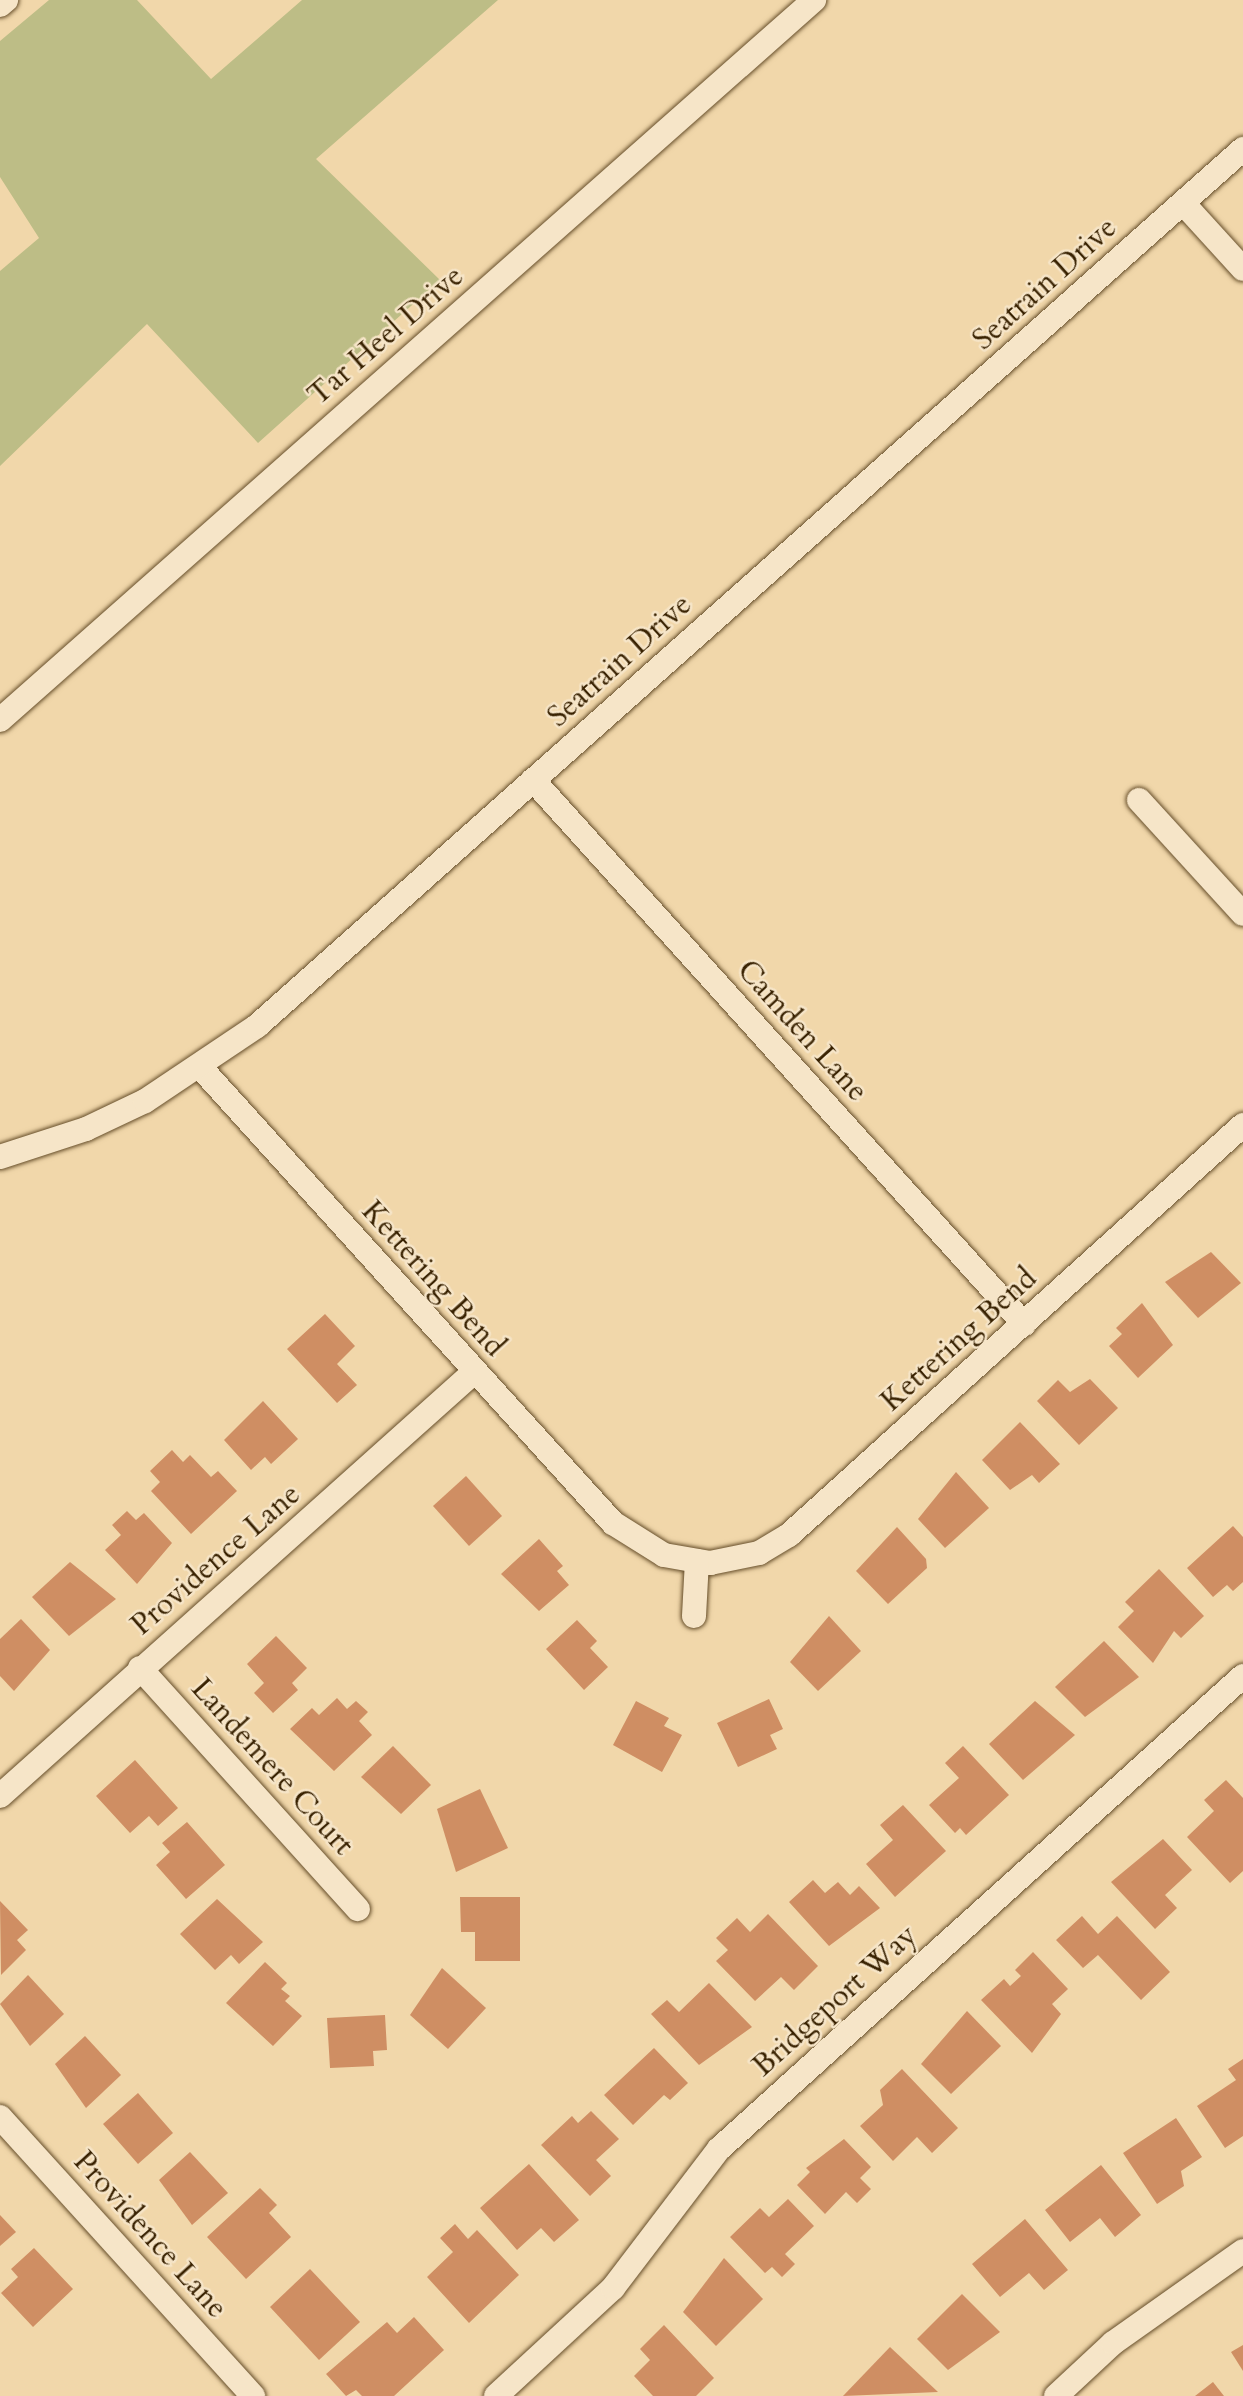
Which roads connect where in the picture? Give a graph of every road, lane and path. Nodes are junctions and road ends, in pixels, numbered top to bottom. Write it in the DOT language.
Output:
graph roads {
  1 [pos="6,0"];
  2 [pos="814,0"];
  3 [pos="0,5"];
  4 [pos="1243,149"];
  5 [pos="1183,203"];
  6 [pos="1243,269"];
  7 [pos="0,720"];
  8 [pos="533,780"];
  9 [pos="1139,800"];
  10 [pos="1243,914"];
  11 [pos="201,1068"];
  12 [pos="1243,1125"];
  13 [pos="0,1157"];
  14 [pos="1024,1324"];
  15 [pos="474,1372"];
  16 [pos="696,1561"];
  17 [pos="694,1616"];
  18 [pos="140,1668"];
  19 [pos="1243,1676"];
  20 [pos="0,1796"];
  21 [pos="358,1909"];
  22 [pos="0,2117"];
  23 [pos="1243,2251"];
  24 [pos="253,2396"];
  25 [pos="496,2396"];
  26 [pos="1056,2396"];
  1 -- 3 [label="street"];
  2 -- 7 [label="street, Tar Heel Drive"];
  4 -- 5 [label="street, Seatrain Drive"];
  5 -- 6 [label="street"];
  5 -- 8 [label="street, Seatrain Drive"];
  8 -- 11 [label="street, Seatrain Drive"];
  8 -- 14 [label="street, Camden Lane"];
  9 -- 10 [label="street"];
  11 -- 13 [label="street, Seatrain Drive"];
  11 -- 15 [label="street, Kettering Bend"];
  12 -- 14 [label="street, Kettering Bend"];
  14 -- 16 [label="street, Kettering Bend"];
  15 -- 16 [label="street, Kettering Bend"];
  15 -- 18 [label="street, Providence Lane"];
  16 -- 17 [label="street"];
  18 -- 20 [label="street, Providence Lane"];
  18 -- 21 [label="street, Landemere Court"];
  19 -- 25 [label="street, Bridgeport Way"];
  22 -- 24 [label="street, Providence Lane"];
  23 -- 26 [label="street"];
}
